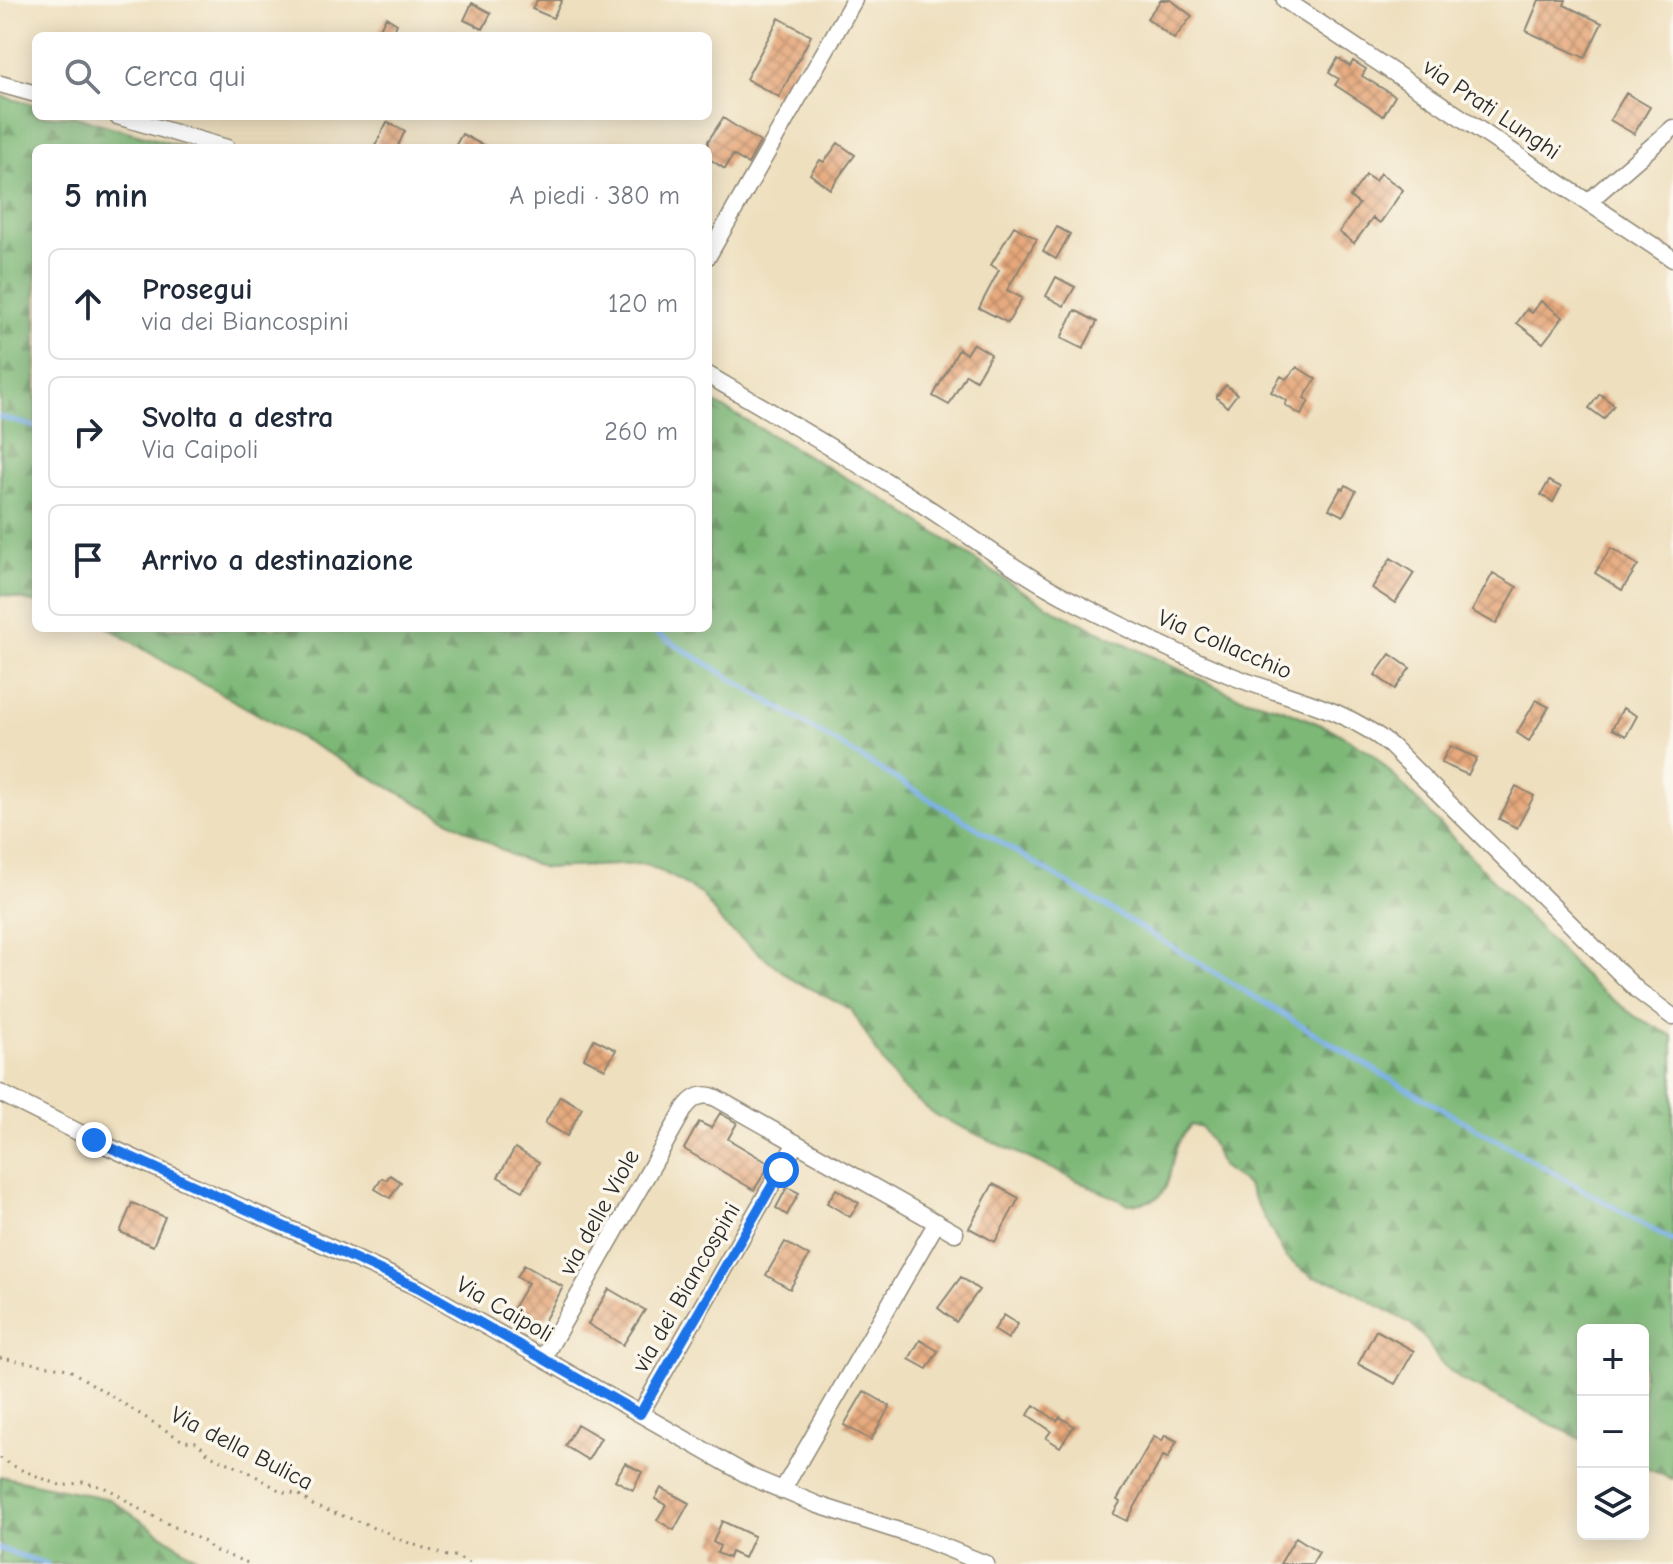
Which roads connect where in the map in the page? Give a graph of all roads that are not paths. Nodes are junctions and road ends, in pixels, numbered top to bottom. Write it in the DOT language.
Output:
graph roads {
  1 [pos="854,0"];
  2 [pos="1285,0"];
  3 [pos="0,84"];
  4 [pos="32,93"];
  5 [pos="131,120"];
  6 [pos="1673,128"];
  7 [pos="213,144"];
  8 [pos="1588,202"];
  9 [pos="712,249"];
  10 [pos="1673,259"];
  11 [pos="712,377"];
  12 [pos="1673,1017"];
  13 [pos="0,1093"];
  14 [pos="796,1143"];
  15 [pos="937,1222"];
  16 [pos="955,1233"];
  17 [pos="543,1358"];
  18 [pos="640,1414"];
  19 [pos="782,1491"];
  20 [pos="986,1564"];
  1 -- 9 [label="street"];
  2 -- 8 [label="street, via Prati Lunghi"];
  3 -- 4 [label="street"];
  5 -- 7 [label="street"];
  6 -- 8 [label="street"];
  8 -- 10 [label="street, via Prati Lunghi"];
  11 -- 12 [label="street, Via Collacchio"];
  13 -- 17 [label="street, Via Caipoli"];
  14 -- 15 [label="street"];
  14 -- 17 [label="street, via delle Viole"];
  14 -- 18 [label="street, via dei Biancospini"];
  15 -- 16 [label="street"];
  15 -- 19 [label="street"];
  17 -- 18 [label="street, Via Caipoli"];
  18 -- 19 [label="street, Via Caipoli"];
  19 -- 20 [label="street, Via Caipoli"];
}
